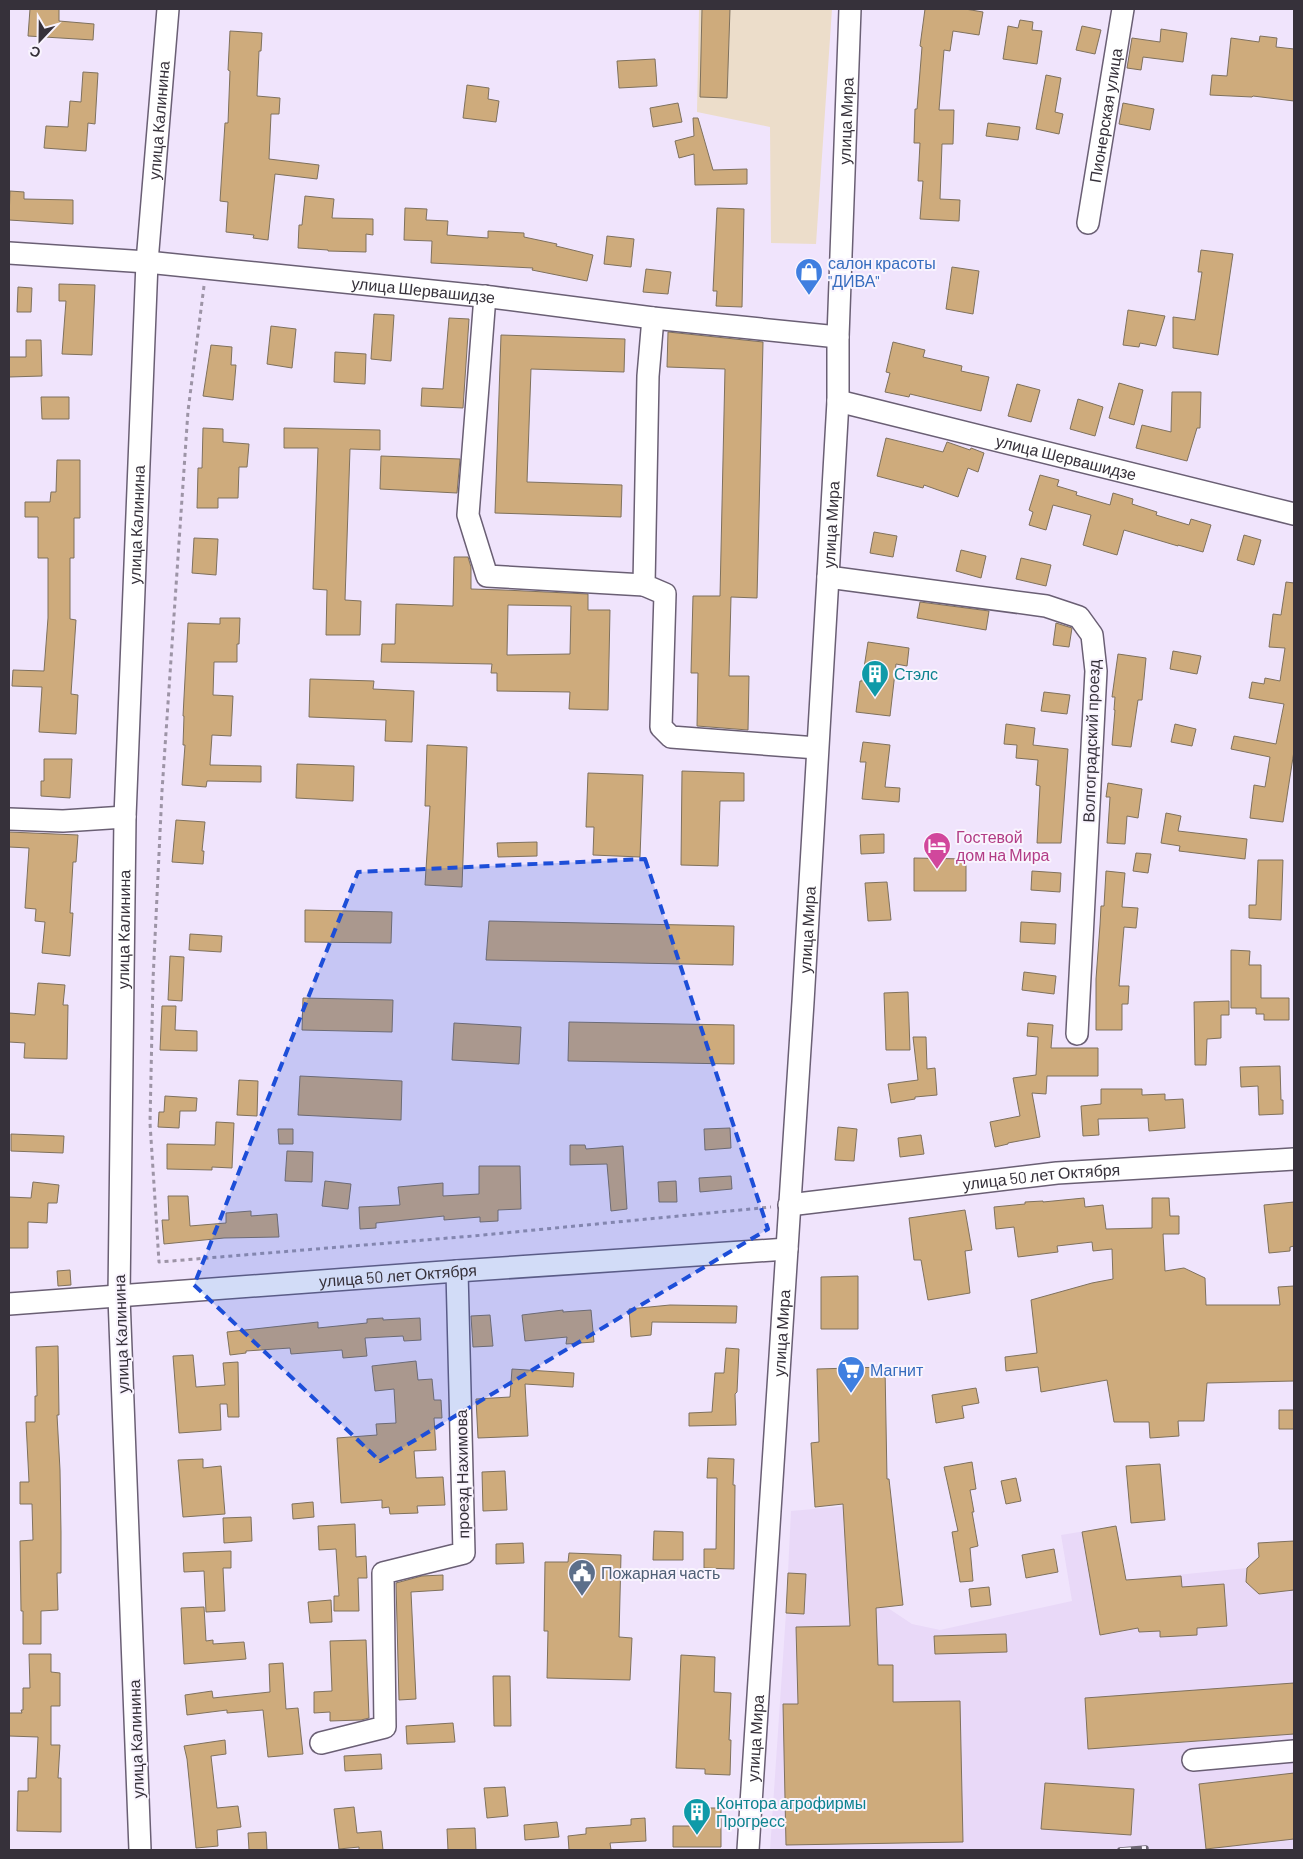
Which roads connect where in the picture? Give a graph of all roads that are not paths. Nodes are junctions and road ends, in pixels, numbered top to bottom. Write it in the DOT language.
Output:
graph roads {
  1 [pos="168,9"];
  2 [pos="850,9"];
  3 [pos="1123,9"];
  4 [pos="1088,223"];
  5 [pos="9,253"];
  6 [pos="147,262"];
  7 [pos="485,296"];
  8 [pos="653,318"];
  9 [pos="838,337"];
  10 [pos="838,401"];
  11 [pos="1294,514"];
  12 [pos="828,577"];
  13 [pos="644,585"];
  14 [pos="817,748"];
  15 [pos="125,817"];
  16 [pos="9,819"];
  17 [pos="1078,1034"];
  18 [pos="1294,1159"];
  19 [pos="789,1205"];
  20 [pos="787,1249"];
  21 [pos="458,1271"];
  22 [pos="118,1297"];
  23 [pos="9,1304"];
  24 [pos="321,1743"];
  25 [pos="1294,1751"];
  26 [pos="1193,1760"];
  27 [pos="140,1850"];
  28 [pos="748,1850"];
  1 -- 6 [label="street, улица Калинина"];
  2 -- 9 [label="street, улица Мира"];
  3 -- 4 [label="street, Пионерская улица"];
  5 -- 6 [label="street, улица Шервашидзе"];
  6 -- 7 [label="street, улица Шервашидзе"];
  6 -- 15 [label="street, улица Калинина"];
  7 -- 8 [label="street, улица Шервашидзе"];
  7 -- 13 [label="street"];
  8 -- 9 [label="street, улица Шервашидзе"];
  8 -- 13 [label="street"];
  9 -- 10 [label="street, улица Мира"];
  10 -- 11 [label="street, улица Шервашидзе"];
  10 -- 12 [label="street, улица Мира"];
  12 -- 14 [label="street, улица Мира"];
  12 -- 17 [label="street, Волгоградский проезд"];
  13 -- 14 [label="street"];
  14 -- 19 [label="street, улица Мира"];
  15 -- 16 [label="street"];
  15 -- 22 [label="street, улица Калинина"];
  18 -- 19 [label="street, улица 50 лет Октября"];
  19 -- 20 [label="street, улица Мира"];
  20 -- 21 [label="street, улица 50 лет Октября"];
  20 -- 28 [label="street, улица Мира"];
  21 -- 22 [label="street, улица 50 лет Октября"];
  21 -- 24 [label="street, проезд Нахимова"];
  22 -- 23 [label="street, улица 50 лет Октября"];
  22 -- 27 [label="street, улица Калинина"];
  25 -- 26 [label="street"];
}
